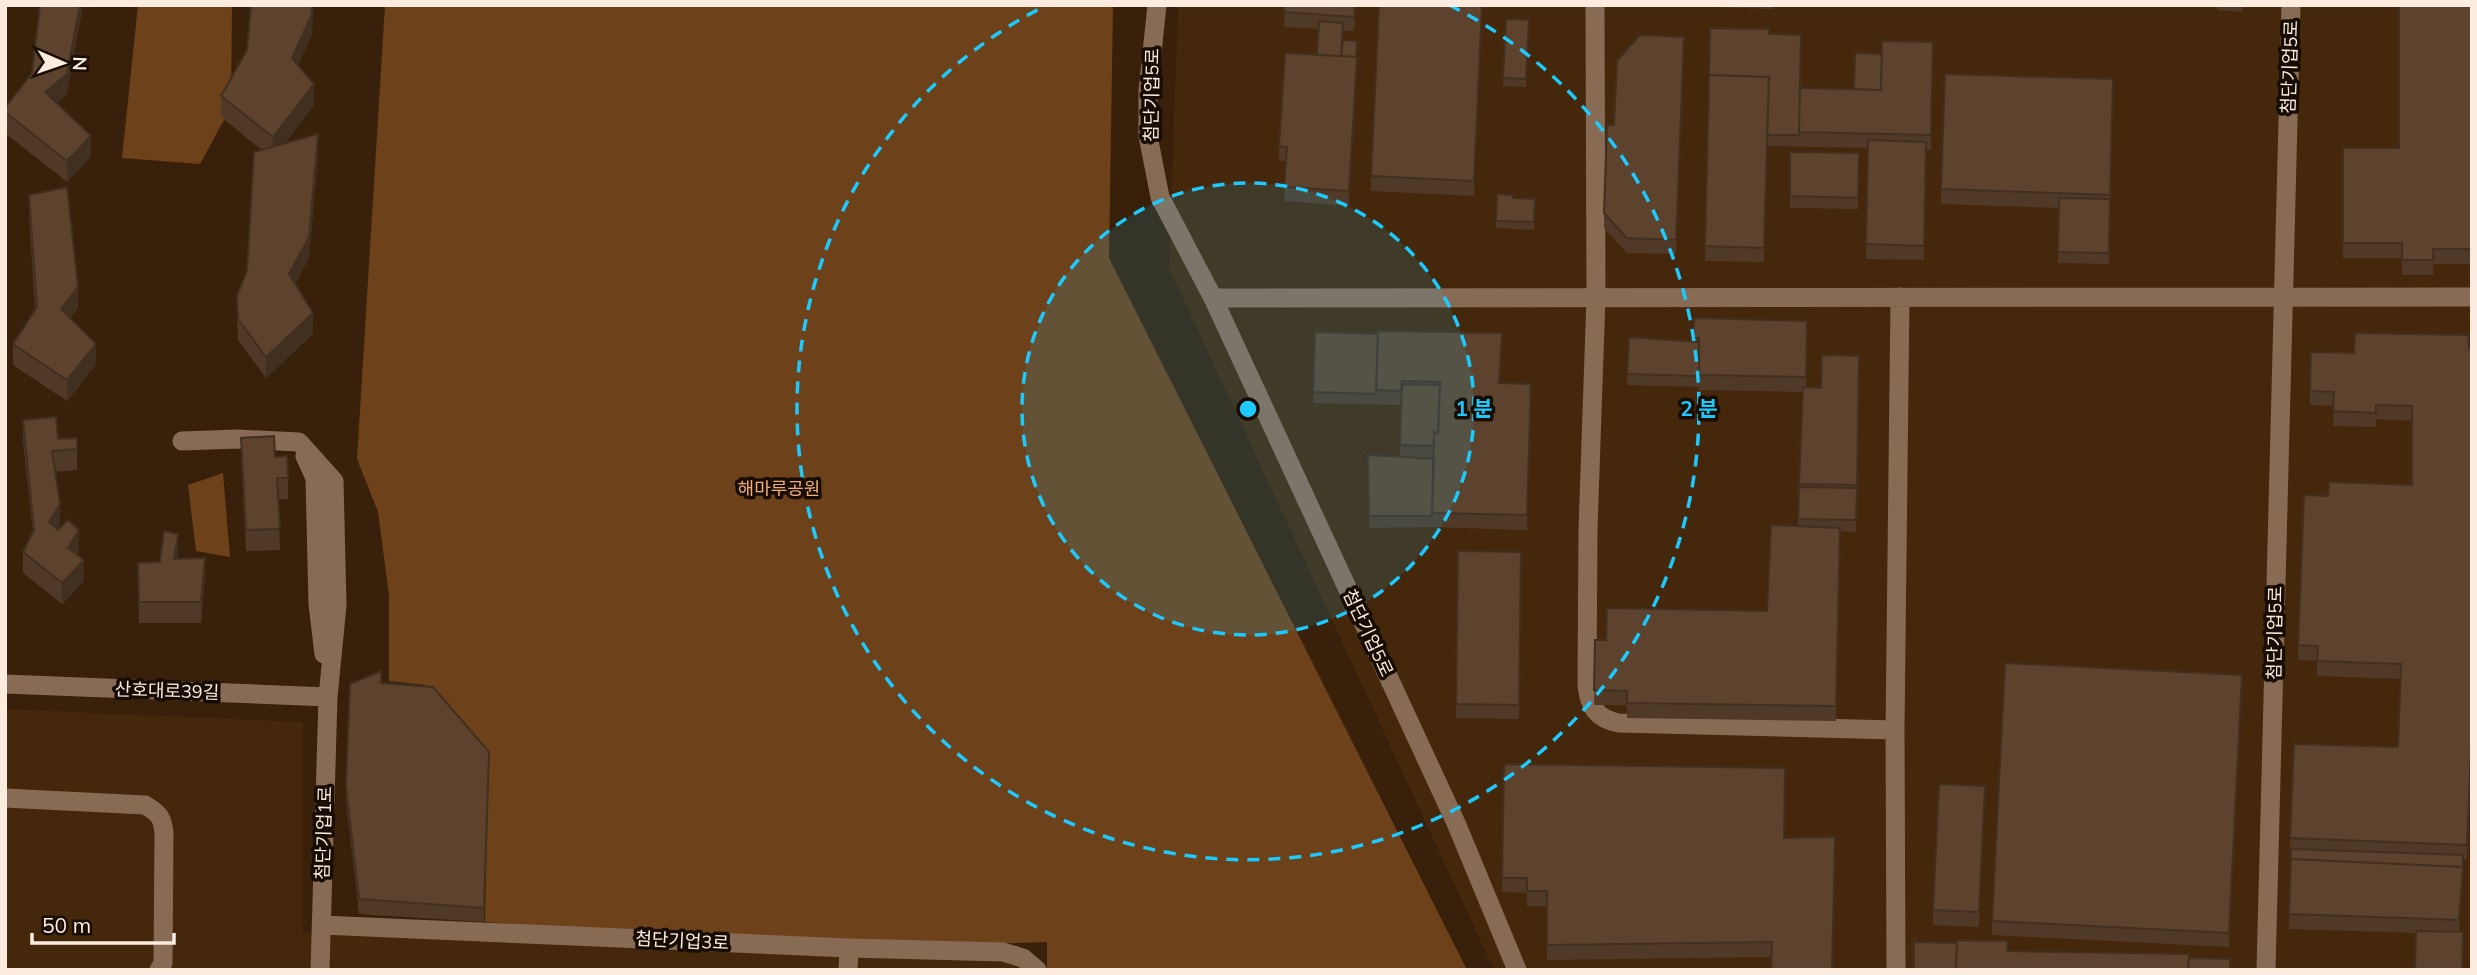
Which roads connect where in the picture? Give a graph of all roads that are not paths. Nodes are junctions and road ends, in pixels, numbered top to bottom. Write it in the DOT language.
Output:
graph roads {
  1 [pos="1157,5"];
  2 [pos="1595,5"];
  3 [pos="2291,5"];
  4 [pos="1900,297"];
  5 [pos="2284,297"];
  6 [pos="2472,297"];
  7 [pos="1213,298"];
  8 [pos="1596,298"];
  9 [pos="182,442"];
  10 [pos="5,684"];
  11 [pos="328,697"];
  12 [pos="1895,730"];
  13 [pos="5,797"];
  14 [pos="322,925"];
  15 [pos="849,948"];
  16 [pos="159,970"];
  17 [pos="320,970"];
  18 [pos="848,970"];
  19 [pos="1037,970"];
  20 [pos="1517,970"];
  21 [pos="1896,970"];
  22 [pos="2266,970"];
  1 -- 7 [label="street, 첨단기업5로"];
  2 -- 8 [label="street"];
  3 -- 5 [label="street, 첨단기업5로"];
  4 -- 5 [label="street"];
  4 -- 8 [label="street"];
  4 -- 12 [label="street"];
  5 -- 6 [label="street"];
  5 -- 22 [label="street, 첨단기업5로"];
  7 -- 8 [label="street"];
  7 -- 20 [label="street, 첨단기업5로"];
  8 -- 12 [label="street"];
  9 -- 11 [label="street, 첨단기업1로"];
  10 -- 11 [label="street, 산호대로39길"];
  11 -- 14 [label="street, 첨단기업1로"];
  12 -- 21 [label="street"];
  13 -- 16 [label="street"];
  14 -- 15 [label="street, 첨단기업3로"];
  14 -- 17 [label="street, 첨단기업1로"];
  15 -- 18 [label="street"];
  15 -- 19 [label="street, 첨단기업3로"];
}
